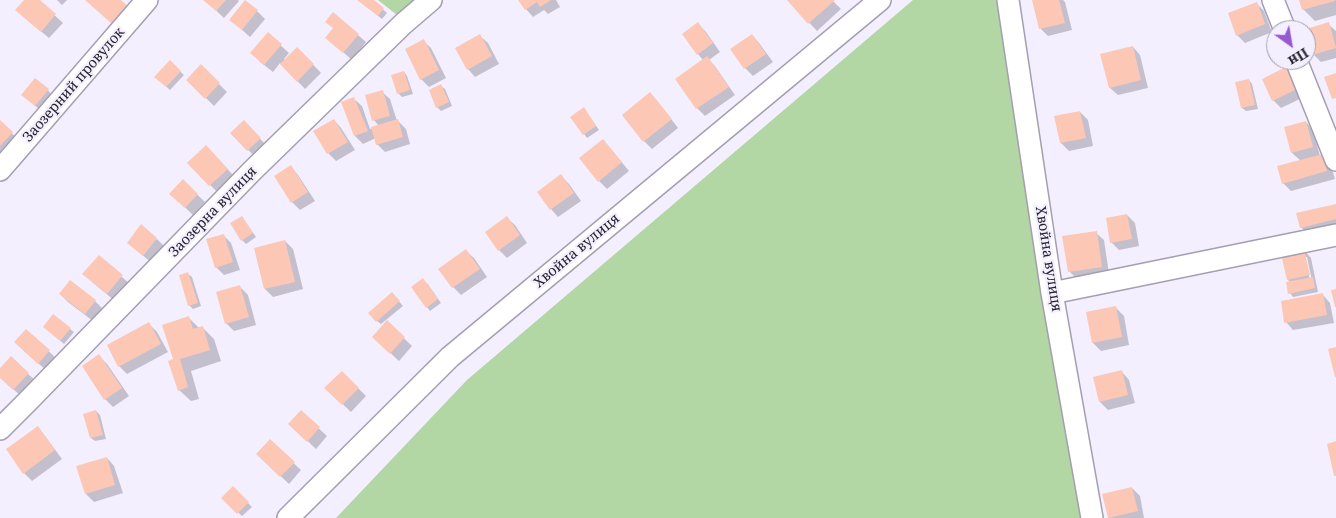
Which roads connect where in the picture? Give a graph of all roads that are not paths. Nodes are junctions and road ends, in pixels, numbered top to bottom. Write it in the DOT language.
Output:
graph roads {
  1 [pos="148,0"];
  2 [pos="431,0"];
  3 [pos="880,0"];
  4 [pos="1008,0"];
  5 [pos="1273,0"];
  6 [pos="1280,20"];
  7 [pos="1300,70"];
  8 [pos="1336,160"];
  9 [pos="0,170"];
  10 [pos="1336,235"];
  11 [pos="1052,293"];
  12 [pos="0,428"];
  13 [pos="288,518"];
  14 [pos="1092,518"];
  1 -- 9 [label="street, Заозерний провулок"];
  2 -- 12 [label="street, Заозерна вулиця"];
  3 -- 13 [label="street, Хвойна вулиця"];
  4 -- 11 [label="street, Хвойна вулиця"];
  5 -- 6 [label="street"];
  7 -- 8 [label="street"];
  10 -- 11 [label="street"];
  11 -- 14 [label="street, Хвойна вулиця"];
}
